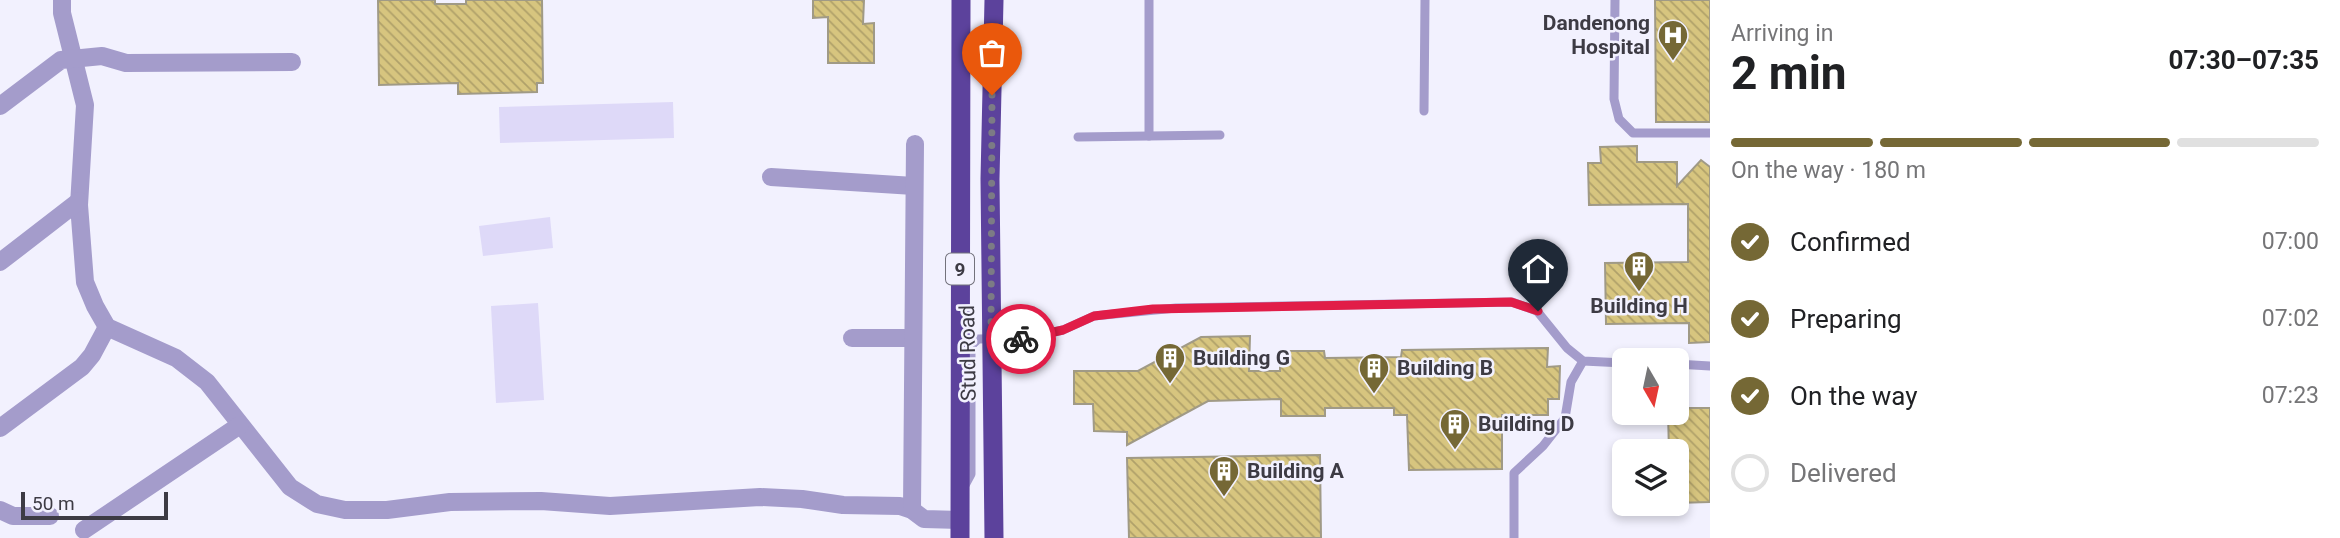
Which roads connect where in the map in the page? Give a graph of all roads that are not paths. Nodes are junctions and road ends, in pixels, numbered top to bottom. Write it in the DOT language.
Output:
graph roads {
  1 [pos="62,0"];
  2 [pos="961,0"];
  3 [pos="994,0"];
  4 [pos="1149,0"];
  5 [pos="1425,0"];
  6 [pos="1615,0"];
  7 [pos="73,58"];
  8 [pos="292,62"];
  9 [pos="0,106"];
  10 [pos="1424,111"];
  11 [pos="1710,133"];
  12 [pos="1220,135"];
  13 [pos="1149,136"];
  14 [pos="1078,137"];
  15 [pos="915,144"];
  16 [pos="771,177"];
  17 [pos="914,186"];
  18 [pos="79,201"];
  19 [pos="0,262"];
  20 [pos="107,327"];
  21 [pos="852,338"];
  22 [pos="912,338"];
  23 [pos="991,339"];
  24 [pos="1583,361"];
  25 [pos="1612,362"];
  26 [pos="1689,365"];
  27 [pos="1710,366"];
  28 [pos="240,425"];
  29 [pos="0,428"];
  30 [pos="960,495"];
  31 [pos="0,510"];
  32 [pos="912,510"];
  33 [pos="50,516"];
  34 [pos="960,529"];
  35 [pos="84,530"];
  36 [pos="994,538"];
  37 [pos="1514,538"];
  1 -- 7 [label="street"];
  2 -- 30 [label="highway, Stud Road / 9"];
  3 -- 23 [label="highway, Stud Road / 9"];
  4 -- 13 [label="lane"];
  5 -- 10 [label="lane"];
  6 -- 11 [label="lane"];
  7 -- 8 [label="street"];
  7 -- 9 [label="street"];
  7 -- 18 [label="street"];
  12 -- 13 [label="lane"];
  13 -- 14 [label="lane"];
  15 -- 17 [label="street"];
  16 -- 17 [label="street"];
  17 -- 22 [label="street"];
  18 -- 19 [label="street"];
  18 -- 20 [label="street"];
  20 -- 28 [label="street"];
  20 -- 29 [label="street"];
  21 -- 22 [label="street"];
  22 -- 32 [label="street"];
  23 -- 24 [label="lane"];
  23 -- 30 [label="lane"];
  23 -- 36 [label="highway, Stud Road / 9"];
  24 -- 25 [label="lane"];
  24 -- 37 [label="lane"];
  26 -- 27 [label="lane"];
  28 -- 32 [label="street"];
  28 -- 35 [label="street"];
  30 -- 34 [label="highway, Stud Road / 9"];
  31 -- 33 [label="street"];
  32 -- 34 [label="street"];
}
